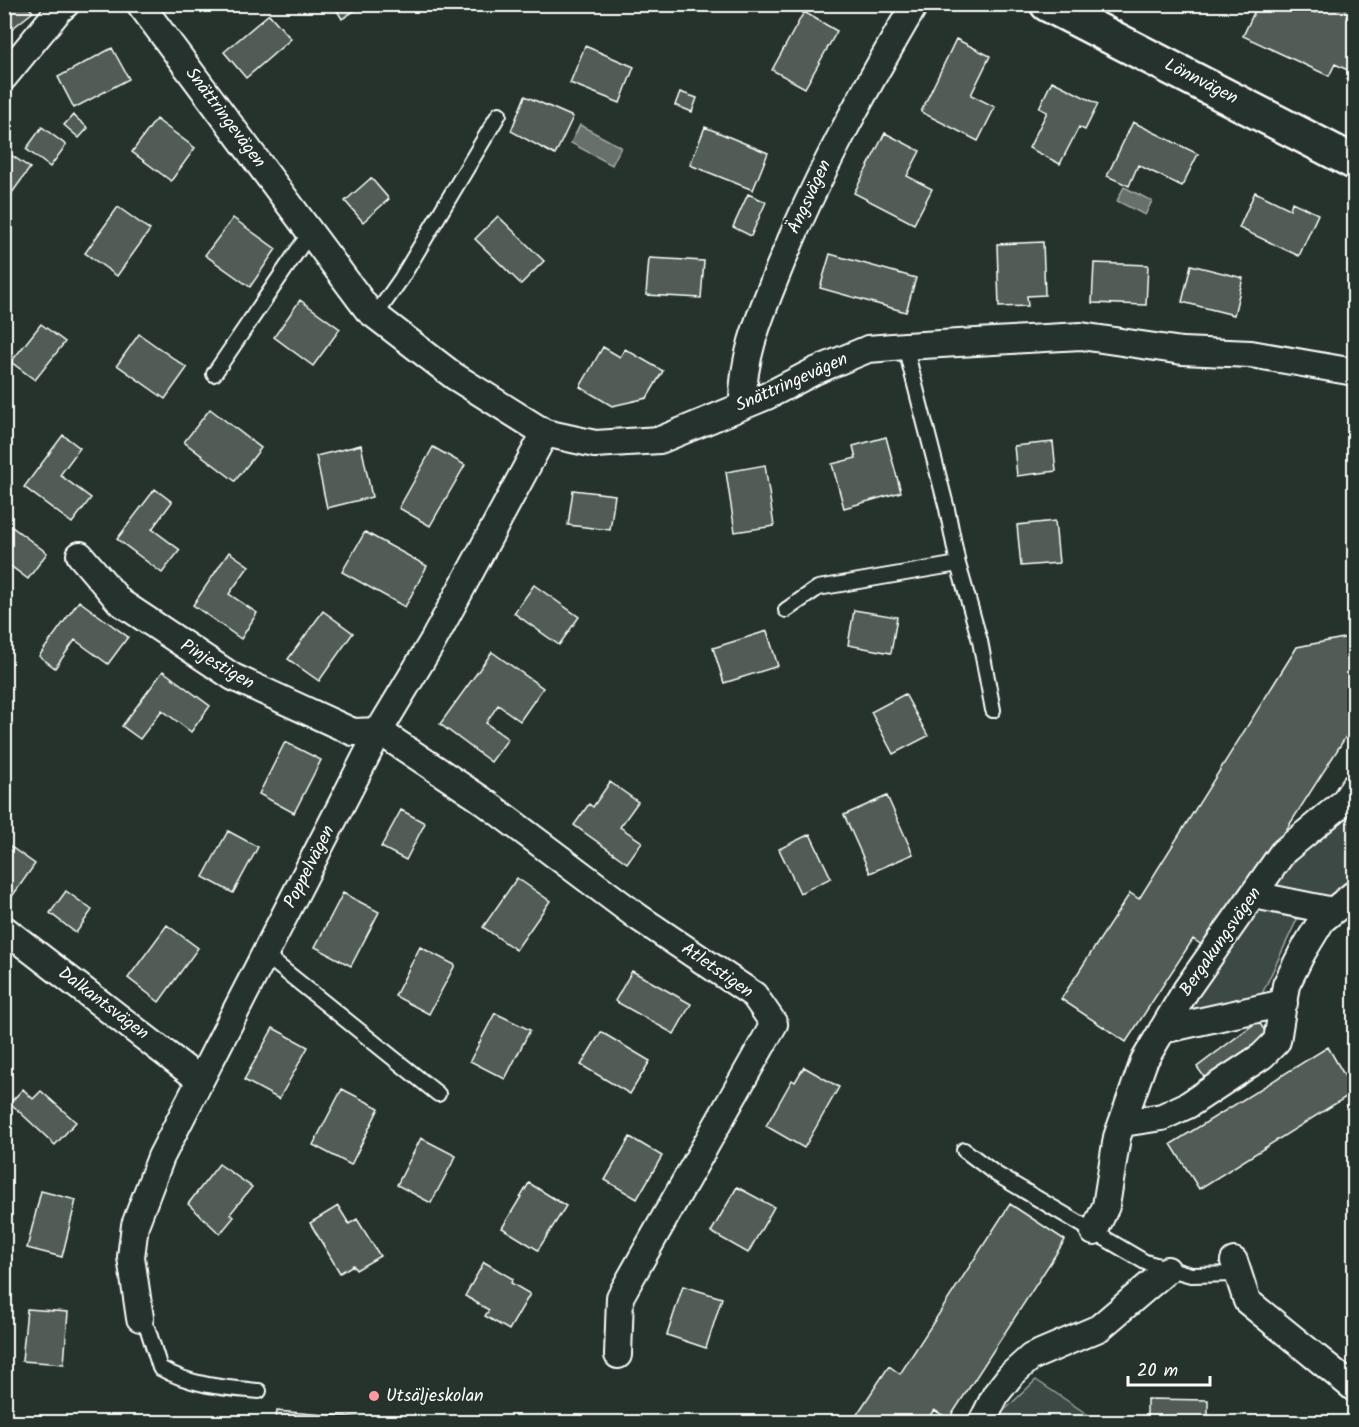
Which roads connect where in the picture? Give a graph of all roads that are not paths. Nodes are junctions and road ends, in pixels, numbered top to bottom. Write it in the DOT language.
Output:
graph roads {
  1 [pos="66,4"];
  2 [pos="140,4"];
  3 [pos="915,4"];
  4 [pos="1047,4"];
  5 [pos="4,77"];
  6 [pos="499,114"];
  7 [pos="1354,162"];
  8 [pos="310,231"];
  9 [pos="375,316"];
  10 [pos="905,346"];
  11 [pos="1354,372"];
  12 [pos="214,374"];
  13 [pos="743,404"];
  14 [pos="545,433"];
  15 [pos="80,555"];
  16 [pos="958,564"];
  17 [pos="786,610"];
  18 [pos="993,710"];
  19 [pos="379,731"];
  20 [pos="1354,788"];
  21 [pos="1354,894"];
  22 [pos="1254,895"];
  23 [pos="1333,911"];
  24 [pos="4,929"];
  25 [pos="265,955"];
  26 [pos="1284,1003"];
  27 [pos="1162,1030"];
  28 [pos="200,1080"];
  29 [pos="438,1094"];
  30 [pos="1123,1123"];
  31 [pos="964,1150"];
  32 [pos="1094,1232"];
  33 [pos="1236,1268"];
  34 [pos="1167,1270"];
  35 [pos="140,1318"];
  36 [pos="618,1356"];
  37 [pos="1354,1388"];
  38 [pos="259,1391"];
  39 [pos="982,1422"];
  1 -- 5 [label="street"];
  2 -- 8 [label="street, Snättringevägen"];
  3 -- 13 [label="street, Ängsvägen"];
  4 -- 7 [label="street, Lönnvägen"];
  6 -- 9 [label="lane"];
  8 -- 9 [label="street, Snättringevägen"];
  8 -- 12 [label="lane"];
  9 -- 14 [label="street, Snättringevägen"];
  10 -- 11 [label="street, Snättringevägen"];
  10 -- 13 [label="street, Snättringevägen"];
  10 -- 16 [label="lane"];
  13 -- 14 [label="street, Snättringevägen"];
  14 -- 19 [label="street, Poppelvägen"];
  15 -- 19 [label="street, Pinjestigen"];
  16 -- 17 [label="lane"];
  16 -- 18 [label="lane"];
  19 -- 25 [label="street, Poppelvägen"];
  19 -- 36 [label="street, Atletstigen"];
  20 -- 22 [label="street, Bergakungsvägen"];
  21 -- 23 [label="street"];
  22 -- 23 [label="street"];
  22 -- 27 [label="street, Bergakungsvägen"];
  23 -- 26 [label="street"];
  24 -- 28 [label="street, Dalkantsvägen"];
  25 -- 28 [label="street, Poppelvägen"];
  25 -- 29 [label="lane"];
  26 -- 27 [label="street"];
  26 -- 30 [label="street"];
  27 -- 30 [label="street, Bergakungsvägen"];
  28 -- 35 [label="street, Poppelvägen"];
  30 -- 32 [label="street, Bergakungsvägen"];
  31 -- 32 [label="lane"];
  32 -- 34 [label="lane"];
  33 -- 34 [label="lane"];
  33 -- 37 [label="street"];
  34 -- 39 [label="street"];
  35 -- 38 [label="lane"];
}
